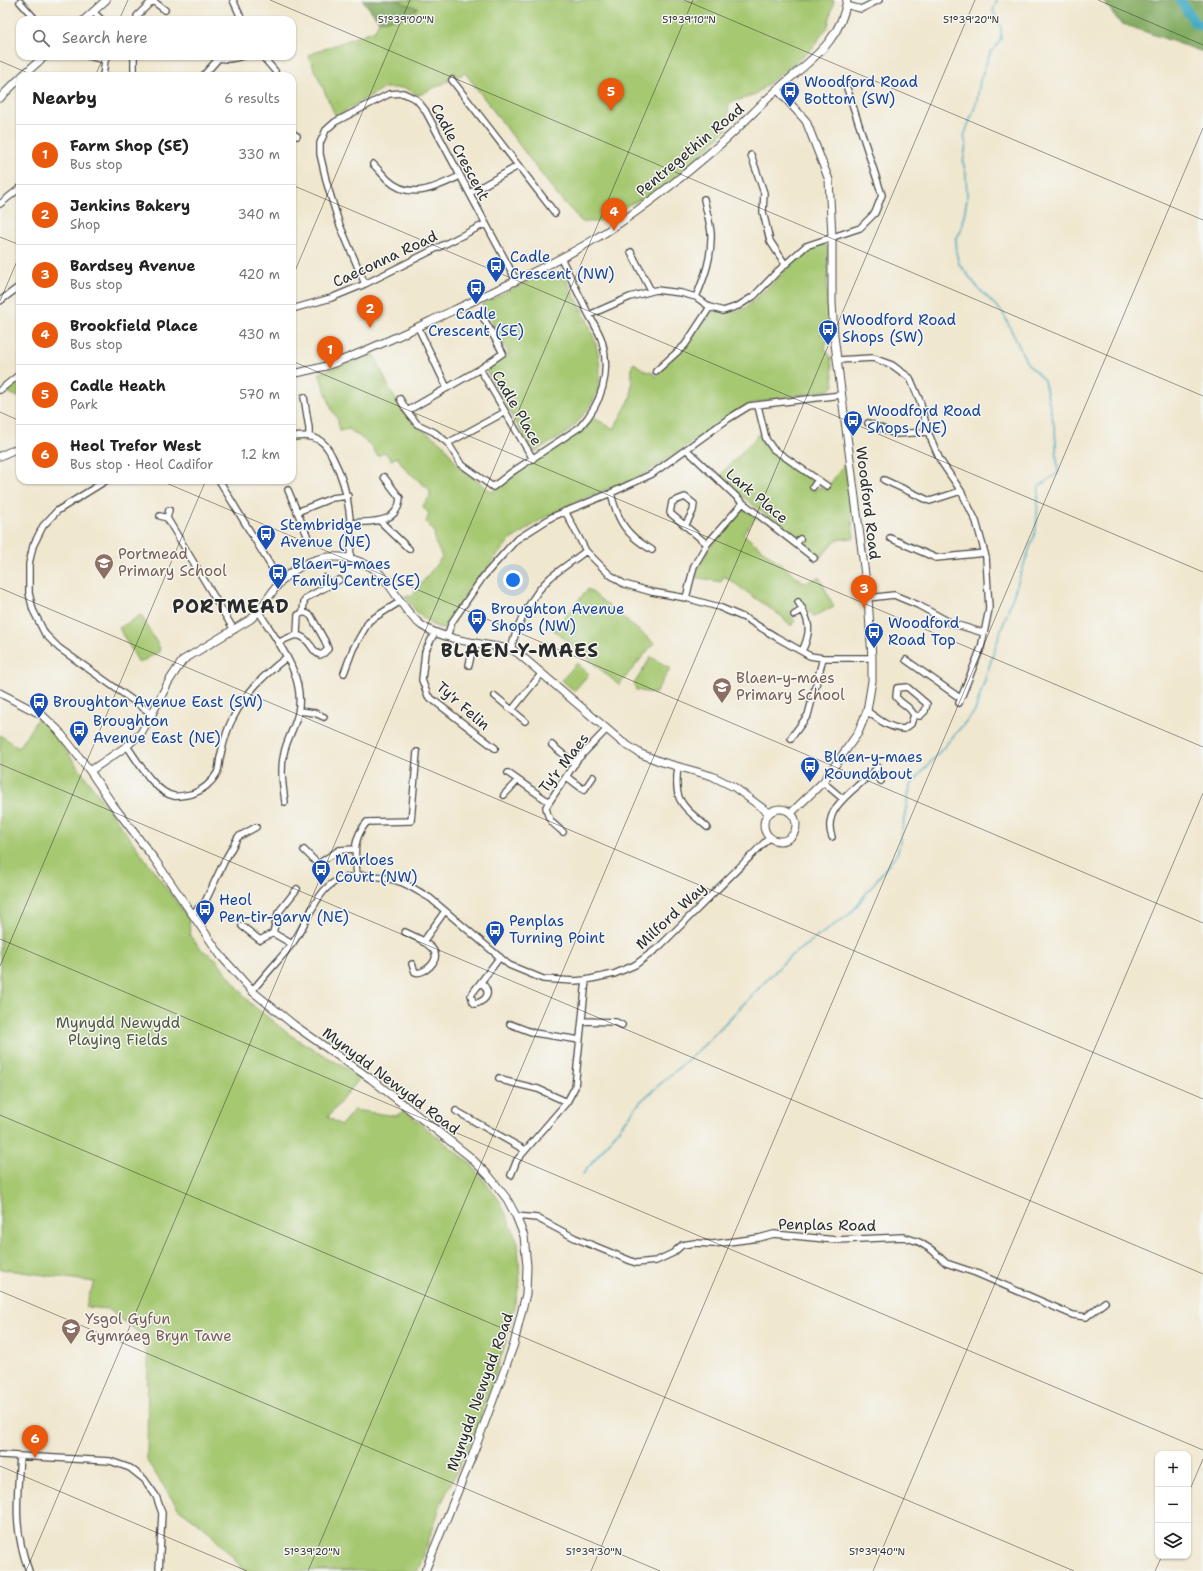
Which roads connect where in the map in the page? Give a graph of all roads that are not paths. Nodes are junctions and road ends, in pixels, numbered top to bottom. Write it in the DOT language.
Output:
graph roads {
  1 [pos="106,0"];
  2 [pos="153,0"];
  3 [pos="233,0"];
  4 [pos="879,0"];
  5 [pos="20,2"];
  6 [pos="847,3"];
  7 [pos="165,10"];
  8 [pos="94,12"];
  9 [pos="32,16"];
  10 [pos="89,16"];
  11 [pos="98,16"];
  12 [pos="137,16"];
  13 [pos="240,16"];
  14 [pos="41,60"];
  15 [pos="106,60"];
  16 [pos="134,60"];
  17 [pos="215,60"];
  18 [pos="265,60"];
  19 [pos="134,69"];
  20 [pos="275,71"];
  21 [pos="27,72"];
  22 [pos="104,72"];
  23 [pos="206,72"];
  24 [pos="452,80"];
  25 [pos="845,82"];
  26 [pos="16,83"];
  27 [pos="777,89"];
  28 [pos="0,98"];
  29 [pos="751,155"];
  30 [pos="373,164"];
  31 [pos="518,166"];
  32 [pos="460,176"];
  33 [pos="16,191"];
  34 [pos="470,193"];
  35 [pos="704,199"];
  36 [pos="0,204"];
  37 [pos="555,213"];
  38 [pos="485,224"];
  39 [pos="832,236"];
  40 [pos="631,252"];
  41 [pos="561,258"];
  42 [pos="785,264"];
  43 [pos="516,280"];
  44 [pos="365,284"];
  45 [pos="16,289"];
  46 [pos="651,291"];
  47 [pos="696,297"];
  48 [pos="0,301"];
  49 [pos="710,307"];
  50 [pos="296,308"];
  51 [pos="589,315"];
  52 [pos="484,319"];
  53 [pos="418,327"];
  54 [pos="837,360"];
  55 [pos="480,369"];
  56 [pos="656,371"];
  57 [pos="296,373"];
  58 [pos="16,377"];
  59 [pos="447,388"];
  60 [pos="0,390"];
  61 [pos="841,395"];
  62 [pos="304,397"];
  63 [pos="400,398"];
  64 [pos="758,406"];
  65 [pos="407,411"];
  66 [pos="505,412"];
  67 [pos="868,423"];
  68 [pos="928,432"];
  69 [pos="309,436"];
  70 [pos="296,437"];
  71 [pos="448,443"];
  72 [pos="16,450"];
  73 [pos="687,450"];
  74 [pos="0,456"];
  75 [pos="533,459"];
  76 [pos="384,477"];
  77 [pos="818,480"];
  78 [pos="884,480"];
  79 [pos="101,484"];
  80 [pos="221,484"];
  81 [pos="827,486"];
  82 [pos="813,487"];
  83 [pos="288,490"];
  84 [pos="961,491"];
  85 [pos="611,493"];
  86 [pos="348,496"];
  87 [pos="743,503"];
  88 [pos="168,510"];
  89 [pos="565,511"];
  90 [pos="297,512"];
  91 [pos="160,516"];
  92 [pos="167,518"];
  93 [pos="380,521"];
  94 [pos="350,523"];
  95 [pos="685,526"];
  96 [pos="307,535"];
  97 [pos="890,538"];
  98 [pos="800,539"];
  99 [pos="707,544"];
  100 [pos="796,544"];
  101 [pos="409,549"];
  102 [pos="652,550"];
  103 [pos="586,551"];
  104 [pos="985,553"];
  105 [pos="350,558"];
  106 [pos="814,558"];
  107 [pos="325,578"];
  108 [pos="283,580"];
  109 [pos="339,580"];
  110 [pos="330,585"];
  111 [pos="686,598"];
  112 [pos="868,598"];
  113 [pos="400,601"];
  114 [pos="798,602"];
  115 [pos="803,609"];
  116 [pos="259,612"];
  117 [pos="303,612"];
  118 [pos="794,615"];
  119 [pos="234,630"];
  120 [pos="435,632"];
  121 [pos="984,633"];
  122 [pos="297,634"];
  123 [pos="447,636"];
  124 [pos="474,642"];
  125 [pos="278,643"];
  126 [pos="348,646"];
  127 [pos="354,649"];
  128 [pos="511,649"];
  129 [pos="802,651"];
  130 [pos="287,657"];
  131 [pos="823,658"];
  132 [pos="872,658"];
  133 [pos="906,660"];
  134 [pos="469,665"];
  135 [pos="344,673"];
  136 [pos="542,673"];
  137 [pos="0,693"];
  138 [pos="495,696"];
  139 [pos="317,706"];
  140 [pos="512,710"];
  141 [pos="298,711"];
  142 [pos="867,712"];
  143 [pos="315,713"];
  144 [pos="152,714"];
  145 [pos="914,715"];
  146 [pos="324,717"];
  147 [pos="525,721"];
  148 [pos="607,729"];
  149 [pos="791,738"];
  150 [pos="127,746"];
  151 [pos="552,746"];
  152 [pos="495,748"];
  153 [pos="418,752"];
  154 [pos="576,764"];
  155 [pos="678,767"];
  156 [pos="878,767"];
  157 [pos="90,771"];
  158 [pos="508,773"];
  159 [pos="873,773"];
  160 [pos="567,776"];
  161 [pos="593,777"];
  162 [pos="518,780"];
  163 [pos="881,781"];
  164 [pos="823,782"];
  165 [pos="504,795"];
  166 [pos="843,799"];
  167 [pos="285,802"];
  168 [pos="549,802"];
  169 [pos="769,813"];
  170 [pos="790,813"];
  171 [pos="256,827"];
  172 [pos="707,827"];
  173 [pos="563,832"];
  174 [pos="832,837"];
  175 [pos="769,838"];
  176 [pos="304,850"];
  177 [pos="355,850"];
  178 [pos="358,875"];
  179 [pos="297,889"];
  180 [pos="445,911"];
  181 [pos="193,913"];
  182 [pos="242,926"];
  183 [pos="273,932"];
  184 [pos="405,932"];
  185 [pos="424,942"];
  186 [pos="292,944"];
  187 [pos="500,957"];
  188 [pos="412,964"];
  189 [pos="586,980"];
  190 [pos="482,983"];
  191 [pos="252,991"];
  192 [pos="582,1021"];
  193 [pos="510,1024"];
  194 [pos="622,1025"];
  195 [pos="580,1040"];
  196 [pos="499,1078"];
  197 [pos="567,1102"];
  198 [pos="456,1111"];
  199 [pos="525,1150"];
  200 [pos="511,1175"];
  201 [pos="516,1216"];
  202 [pos="1105,1302"];
  203 [pos="0,1455"];
  204 [pos="20,1456"];
  205 [pos="29,1571"];
  206 [pos="159,1571"];
  207 [pos="425,1571"];
  1 -- 8 [label="street"];
  2 -- 7 [label="street"];
  2 -- 12 [label="street"];
  3 -- 13 [label="street"];
  4 -- 6 [label="street"];
  5 -- 9 [label="street"];
  6 -- 27 [label="street, Pentregethin Road"];
  8 -- 10 [label="street"];
  8 -- 11 [label="street"];
  14 -- 21 [label="street"];
  15 -- 22 [label="street"];
  16 -- 19 [label="street"];
  17 -- 23 [label="street"];
  18 -- 20 [label="street"];
  24 -- 31 [label="street"];
  25 -- 39 [label="street"];
  26 -- 28 [label="street"];
  27 -- 39 [label="street, Woodford Road"];
  27 -- 41 [label="street, Pentregethin Road"];
  29 -- 42 [label="street"];
  30 -- 32 [label="street"];
  31 -- 34 [label="street"];
  31 -- 37 [label="street"];
  32 -- 34 [label="street, Cadle Crescent"];
  32 -- 44 [label="street, Cadle Crescent"];
  33 -- 36 [label="street"];
  34 -- 38 [label="street, Cadle Crescent"];
  35 -- 47 [label="street"];
  38 -- 43 [label="street, Cadle Crescent"];
  38 -- 44 [label="street, Caeconna Road"];
  39 -- 42 [label="street"];
  39 -- 54 [label="street, Woodford Road"];
  40 -- 46 [label="street"];
  41 -- 43 [label="street, Pentregethin Road"];
  41 -- 51 [label="street"];
  42 -- 49 [label="street"];
  43 -- 53 [label="street, Pentregethin Road"];
  44 -- 50 [label="street, Caeconna Road"];
  45 -- 48 [label="street"];
  46 -- 47 [label="street"];
  46 -- 51 [label="street"];
  47 -- 49 [label="street"];
  49 -- 56 [label="street"];
  51 -- 75 [label="street"];
  52 -- 55 [label="street"];
  53 -- 57 [label="street, Pentregethin Road"];
  53 -- 59 [label="street"];
  54 -- 61 [label="street, Woodford Road"];
  54 -- 68 [label="street"];
  55 -- 59 [label="street"];
  55 -- 66 [label="street, Cadle Place"];
  58 -- 60 [label="street"];
  59 -- 65 [label="street"];
  61 -- 64 [label="street"];
  61 -- 112 [label="street, Woodford Road"];
  62 -- 69 [label="street"];
  63 -- 65 [label="street"];
  64 -- 73 [label="street"];
  64 -- 77 [label="street"];
  65 -- 71 [label="street"];
  66 -- 71 [label="street"];
  66 -- 75 [label="street, Cadle Place"];
  67 -- 68 [label="street"];
  68 -- 84 [label="street"];
  69 -- 70 [label="street"];
  69 -- 86 [label="street"];
  71 -- 75 [label="street"];
  72 -- 74 [label="street"];
  73 -- 85 [label="street"];
  73 -- 87 [label="street, Lark Place"];
  76 -- 93 [label="street"];
  77 -- 81 [label="street"];
  77 -- 82 [label="street"];
  78 -- 84 [label="street"];
  79 -- 144 [label="street"];
  80 -- 108 [label="street"];
  83 -- 90 [label="street"];
  84 -- 104 [label="street"];
  85 -- 89 [label="street"];
  85 -- 102 [label="street"];
  86 -- 90 [label="street"];
  86 -- 94 [label="street"];
  87 -- 99 [label="street"];
  87 -- 100 [label="street, Lark Place"];
  88 -- 92 [label="street"];
  89 -- 103 [label="street"];
  89 -- 123 [label="street"];
  90 -- 96 [label="street"];
  91 -- 92 [label="street"];
  92 -- 119 [label="street"];
  93 -- 94 [label="street"];
  93 -- 101 [label="street"];
  94 -- 105 [label="street"];
  95 -- 95 [label="street"];
  95 -- 99 [label="street"];
  97 -- 104 [label="street"];
  98 -- 100 [label="street"];
  99 -- 111 [label="street"];
  100 -- 106 [label="street, Lark Place"];
  103 -- 111 [label="street"];
  103 -- 128 [label="street"];
  104 -- 121 [label="street"];
  105 -- 108 [label="street"];
  105 -- 113 [label="street"];
  107 -- 110 [label="street"];
  108 -- 116 [label="street"];
  109 -- 110 [label="street"];
  110 -- 117 [label="street"];
  111 -- 129 [label="street"];
  112 -- 121 [label="street"];
  112 -- 132 [label="street, Woodford Road"];
  113 -- 120 [label="street"];
  113 -- 127 [label="street"];
  114 -- 115 [label="street"];
  115 -- 118 [label="street"];
  115 -- 129 [label="street"];
  116 -- 119 [label="street"];
  116 -- 125 [label="street"];
  117 -- 122 [label="street"];
  117 -- 122 [label="street"];
  119 -- 144 [label="street"];
  120 -- 123 [label="street"];
  120 -- 152 [label="street, Ty'r Felin"];
  121 -- 133 [label="street"];
  122 -- 125 [label="street"];
  123 -- 124 [label="street"];
  124 -- 128 [label="street"];
  124 -- 134 [label="street"];
  125 -- 130 [label="street"];
  126 -- 127 [label="street"];
  127 -- 135 [label="street"];
  128 -- 136 [label="street"];
  129 -- 131 [label="street"];
  130 -- 141 [label="street"];
  130 -- 150 [label="street"];
  131 -- 132 [label="street"];
  131 -- 149 [label="street"];
  132 -- 142 [label="street, Woodford Road"];
  136 -- 140 [label="street"];
  136 -- 148 [label="street"];
  137 -- 157 [label="street, Mynydd Newydd Road"];
  138 -- 140 [label="street"];
  139 -- 143 [label="street"];
  140 -- 147 [label="street"];
  141 -- 143 [label="street"];
  141 -- 167 [label="street"];
  142 -- 145 [label="street"];
  142 -- 164 [label="street, Woodford Road"];
  143 -- 146 [label="street"];
  144 -- 150 [label="street"];
  145 -- 145 [label="street"];
  148 -- 154 [label="street, Ty'r Maes"];
  148 -- 155 [label="street"];
  150 -- 157 [label="street"];
  151 -- 154 [label="street"];
  153 -- 177 [label="street"];
  154 -- 160 [label="street, Ty'r Maes"];
  155 -- 169 [label="street"];
  155 -- 172 [label="street"];
  156 -- 159 [label="street"];
  157 -- 181 [label="street, Mynydd Newydd Road"];
  158 -- 162 [label="street"];
  159 -- 163 [label="street"];
  159 -- 166 [label="street"];
  160 -- 161 [label="street"];
  160 -- 168 [label="street, Ty'r Maes"];
  162 -- 165 [label="street"];
  162 -- 168 [label="street"];
  164 -- 166 [label="street"];
  164 -- 170 [label="street, Woodford Road"];
  166 -- 174 [label="street"];
  168 -- 173 [label="street, Ty'r Maes"];
  169 -- 170 [label="street"];
  169 -- 175 [label="street"];
  170 -- 175 [label="street"];
  171 -- 181 [label="street"];
  175 -- 189 [label="street, Milford Way"];
  176 -- 177 [label="street"];
  177 -- 178 [label="street"];
  178 -- 180 [label="street, Milford Way"];
  178 -- 186 [label="street, Milford Way"];
  179 -- 183 [label="street"];
  180 -- 185 [label="street"];
  180 -- 187 [label="street, Milford Way"];
  181 -- 191 [label="street, Mynydd Newydd Road"];
  182 -- 183 [label="street"];
  183 -- 186 [label="street"];
  184 -- 185 [label="street"];
  185 -- 188 [label="street"];
  186 -- 191 [label="street, Milford Way"];
  187 -- 189 [label="street, Milford Way"];
  187 -- 190 [label="street"];
  189 -- 192 [label="street"];
  191 -- 201 [label="street, Mynydd Newydd Road"];
  192 -- 194 [label="street"];
  192 -- 195 [label="street"];
  193 -- 195 [label="street"];
  195 -- 197 [label="street"];
  196 -- 197 [label="street"];
  197 -- 199 [label="street"];
  198 -- 199 [label="street"];
  199 -- 200 [label="street"];
  201 -- 202 [label="street, Penplas Road"];
  201 -- 207 [label="street, Mynydd Newydd Road"];
  203 -- 204 [label="street"];
  204 -- 205 [label="street"];
  204 -- 206 [label="street"];
}
